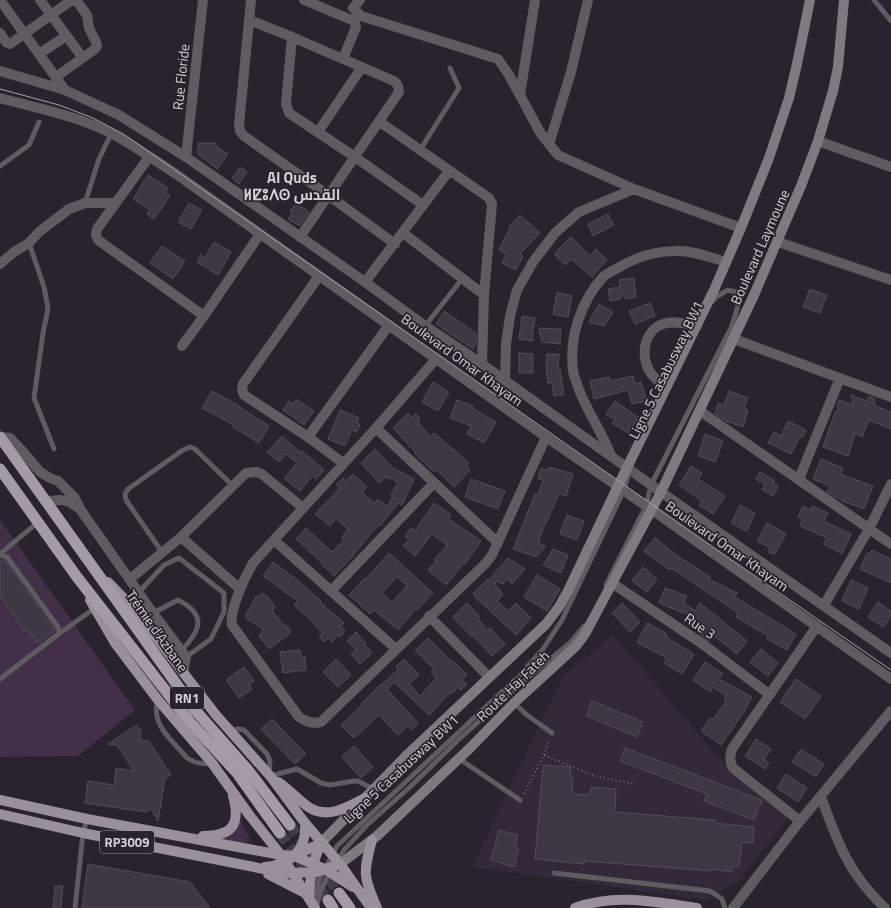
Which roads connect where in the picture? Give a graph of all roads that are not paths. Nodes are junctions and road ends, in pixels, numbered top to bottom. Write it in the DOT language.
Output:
graph roads {
  1 [pos="0,0"];
  2 [pos="40,0"];
  3 [pos="72,0"];
  4 [pos="76,0"];
  5 [pos="203,0"];
  6 [pos="251,0"];
  7 [pos="304,0"];
  8 [pos="360,0"];
  9 [pos="535,0"];
  10 [pos="588,0"];
  11 [pos="810,0"];
  12 [pos="844,0"];
  13 [pos="874,0"];
  14 [pos="51,15"];
  15 [pos="249,20"];
  16 [pos="891,21"];
  17 [pos="0,33"];
  18 [pos="24,33"];
  19 [pos="66,36"];
  20 [pos="292,37"];
  21 [pos="39,54"];
  22 [pos="83,58"];
  23 [pos="343,59"];
  24 [pos="362,67"];
  25 [pos="450,68"];
  26 [pos="0,71"];
  27 [pos="56,77"];
  28 [pos="65,90"];
  29 [pos="520,95"];
  30 [pos="0,98"];
  31 [pos="39,122"];
  32 [pos="380,122"];
  33 [pos="318,132"];
  34 [pos="111,134"];
  35 [pos="818,141"];
  36 [pos="550,144"];
  37 [pos="420,150"];
  38 [pos="149,157"];
  39 [pos="186,157"];
  40 [pos="355,157"];
  41 [pos="0,166"];
  42 [pos="891,167"];
  43 [pos="449,171"];
  44 [pos="634,189"];
  45 [pos="328,195"];
  46 [pos="85,203"];
  47 [pos="116,203"];
  48 [pos="423,205"];
  49 [pos="741,228"];
  50 [pos="403,233"];
  51 [pos="260,234"];
  52 [pos="300,237"];
  53 [pos="778,242"];
  54 [pos="28,243"];
  55 [pos="395,244"];
  56 [pos="726,262"];
  57 [pos="0,264"];
  58 [pos="319,276"];
  59 [pos="462,279"];
  60 [pos="891,280"];
  61 [pos="365,282"];
  62 [pos="484,295"];
  63 [pos="204,316"];
  64 [pos="389,325"];
  65 [pos="425,326"];
  66 [pos="697,326"];
  67 [pos="734,339"];
  68 [pos="182,346"];
  69 [pos="436,359"];
  70 [pos="482,364"];
  71 [pos="840,378"];
  72 [pos="505,382"];
  73 [pos="667,386"];
  74 [pos="891,397"];
  75 [pos="700,411"];
  76 [pos="376,428"];
  77 [pos="0,437"];
  78 [pos="308,437"];
  79 [pos="546,437"];
  80 [pos="54,449"];
  81 [pos="611,456"];
  82 [pos="343,464"];
  83 [pos="0,469"];
  84 [pos="629,469"];
  85 [pos="799,479"];
  86 [pos="434,483"];
  87 [pos="891,484"];
  88 [pos="232,485"];
  89 [pos="651,485"];
  90 [pos="621,488"];
  91 [pos="661,492"];
  92 [pos="46,502"];
  93 [pos="303,508"];
  94 [pos="649,508"];
  95 [pos="80,510"];
  96 [pos="38,522"];
  97 [pos="869,529"];
  98 [pos="181,537"];
  99 [pos="274,540"];
  100 [pos="498,543"];
  101 [pos="891,544"];
  102 [pos="162,552"];
  103 [pos="0,554"];
  104 [pos="92,565"];
  105 [pos="77,577"];
  106 [pos="130,579"];
  107 [pos="612,583"];
  108 [pos="240,589"];
  109 [pos="331,591"];
  110 [pos="139,592"];
  111 [pos="824,605"];
  112 [pos="95,608"];
  113 [pos="153,613"];
  114 [pos="429,616"];
  115 [pos="817,626"];
  116 [pos="60,633"];
  117 [pos="396,650"];
  118 [pos="891,653"];
  119 [pos="183,654"];
  120 [pos="183,672"];
  121 [pos="489,677"];
  122 [pos="0,679"];
  123 [pos="891,679"];
  124 [pos="770,695"];
  125 [pos="158,700"];
  126 [pos="514,703"];
  127 [pos="891,711"];
  128 [pos="552,733"];
  129 [pos="458,758"];
  130 [pos="212,763"];
  131 [pos="270,776"];
  132 [pos="373,789"];
  133 [pos="231,791"];
  134 [pos="821,797"];
  135 [pos="365,798"];
  136 [pos="0,800"];
  137 [pos="520,800"];
  138 [pos="0,814"];
  139 [pos="87,819"];
  140 [pos="800,821"];
  141 [pos="305,823"];
  142 [pos="290,825"];
  143 [pos="83,833"];
  144 [pos="280,833"];
  145 [pos="183,836"];
  146 [pos="372,840"];
  147 [pos="321,843"];
  148 [pos="294,856"];
  149 [pos="283,859"];
  150 [pos="332,864"];
  151 [pos="255,868"];
  152 [pos="312,868"];
  153 [pos="554,873"];
  154 [pos="293,874"];
  155 [pos="339,893"];
  156 [pos="311,903"];
  157 [pos="75,908"];
  158 [pos="350,908"];
  159 [pos="371,908"];
  160 [pos="377,908"];
  161 [pos="574,908"];
  162 [pos="697,908"];
  163 [pos="725,908"];
  164 [pos="732,908"];
  165 [pos="885,908"];
  1 -- 18 [label="street"];
  2 -- 14 [label="street"];
  3 -- 14 [label="street"];
  4 -- 22 [label="street"];
  5 -- 39 [label="street, Rue Floride"];
  6 -- 15 [label="street"];
  7 -- 23 [label="street"];
  8 -- 29 [label="street"];
  9 -- 29 [label="street"];
  10 -- 36 [label="street"];
  11 -- 49 [label="main road, Boulevard Laymoune"];
  12 -- 35 [label="main road, Boulevard Laymoune"];
  13 -- 16 [label="lane"];
  14 -- 18 [label="street"];
  14 -- 19 [label="street"];
  15 -- 20 [label="street"];
  15 -- 45 [label="street"];
  17 -- 18 [label="street"];
  18 -- 21 [label="street"];
  19 -- 21 [label="street"];
  19 -- 22 [label="street"];
  20 -- 23 [label="street"];
  20 -- 33 [label="street"];
  21 -- 27 [label="street"];
  22 -- 27 [label="street"];
  23 -- 24 [label="street"];
  24 -- 32 [label="street"];
  24 -- 33 [label="street"];
  25 -- 37 [label="lane"];
  26 -- 28 [label="street, Boulevard Omar Khayam"];
  27 -- 28 [label="street"];
  28 -- 39 [label="street, Boulevard Omar Khayam"];
  29 -- 36 [label="street"];
  30 -- 34 [label="street, Boulevard Omar Khayam"];
  31 -- 41 [label="lane"];
  32 -- 37 [label="street"];
  32 -- 40 [label="street"];
  33 -- 40 [label="street"];
  34 -- 38 [label="street, Boulevard Omar Khayam"];
  34 -- 46 [label="lane"];
  35 -- 42 [label="street"];
  35 -- 53 [label="main road, Boulevard Laymoune"];
  36 -- 44 [label="street"];
  37 -- 43 [label="street"];
  38 -- 47 [label="street"];
  38 -- 51 [label="street, Boulevard Omar Khayam"];
  39 -- 52 [label="street, Boulevard Omar Khayam"];
  40 -- 45 [label="street"];
  40 -- 48 [label="street"];
  43 -- 48 [label="street"];
  43 -- 62 [label="street"];
  44 -- 49 [label="street"];
  44 -- 72 [label="street"];
  45 -- 52 [label="street"];
  45 -- 55 [label="street"];
  46 -- 47 [label="street"];
  46 -- 54 [label="street"];
  47 -- 63 [label="street"];
  48 -- 50 [label="street"];
  49 -- 56 [label="main road, Boulevard Laymoune"];
  50 -- 55 [label="street"];
  50 -- 59 [label="street"];
  51 -- 58 [label="street, Boulevard Omar Khayam"];
  51 -- 63 [label="street"];
  52 -- 61 [label="street, Boulevard Omar Khayam"];
  53 -- 60 [label="street"];
  53 -- 67 [label="main road, Boulevard Laymoune"];
  54 -- 57 [label="street"];
  54 -- 80 [label="lane"];
  55 -- 61 [label="street"];
  56 -- 66 [label="main road, Boulevard Laymoune"];
  56 -- 81 [label="street"];
  58 -- 64 [label="street, Boulevard Omar Khayam"];
  58 -- 78 [label="street"];
  59 -- 62 [label="street"];
  59 -- 65 [label="lane"];
  61 -- 65 [label="street, Boulevard Omar Khayam"];
  62 -- 70 [label="street"];
  63 -- 68 [label="street"];
  64 -- 69 [label="street, Boulevard Omar Khayam"];
  64 -- 78 [label="street"];
  65 -- 70 [label="street, Boulevard Omar Khayam"];
  66 -- 73 [label="main road, Boulevard Laymoune"];
  66 -- 73 [label="street"];
  67 -- 71 [label="street"];
  67 -- 75 [label="main road, Boulevard Laymoune"];
  69 -- 76 [label="street"];
  69 -- 79 [label="street, Boulevard Omar Khayam"];
  70 -- 72 [label="street, Boulevard Omar Khayam"];
  71 -- 74 [label="street"];
  71 -- 85 [label="street"];
  72 -- 81 [label="street, Boulevard Omar Khayam"];
  73 -- 84 [label="main road, Boulevard Laymoune"];
  75 -- 85 [label="street"];
  75 -- 91 [label="main road, Boulevard Laymoune"];
  76 -- 82 [label="street"];
  76 -- 86 [label="street"];
  77 -- 92 [label="highway, RN1"];
  77 -- 95 [label="street"];
  78 -- 82 [label="street"];
  79 -- 90 [label="street, Boulevard Omar Khayam"];
  79 -- 100 [label="street"];
  81 -- 84 [label="street, Boulevard Omar Khayam"];
  82 -- 93 [label="street"];
  83 -- 96 [label="highway, RN1"];
  84 -- 89 [label="street, Boulevard Omar Khayam"];
  84 -- 89 [label="lane, Ligne 5 Casabusway BW1"];
  84 -- 90 [label="main road, Route Haj Fateh"];
  85 -- 97 [label="street"];
  86 -- 100 [label="street"];
  86 -- 109 [label="street"];
  87 -- 97 [label="street"];
  88 -- 93 [label="street"];
  88 -- 98 [label="street"];
  88 -- 102 [label="lane"];
  89 -- 91 [label="street, Boulevard Omar Khayam"];
  89 -- 94 [label="lane, Ligne 5 Casabusway BW1"];
  90 -- 94 [label="street, Boulevard Omar Khayam"];
  90 -- 121 [label="main road, Route Haj Fateh"];
  90 -- 150 [label="lane, Ligne 5 Casabusway BW1"];
  91 -- 94 [label="main road, Route Haj Fateh"];
  91 -- 111 [label="street, Boulevard Omar Khayam"];
  92 -- 95 [label="street"];
  92 -- 104 [label="highway, RN1"];
  93 -- 99 [label="street"];
  94 -- 107 [label="main road, Route Haj Fateh"];
  94 -- 115 [label="street, Boulevard Omar Khayam"];
  94 -- 150 [label="lane, Ligne 5 Casabusway BW1"];
  95 -- 106 [label="street"];
  96 -- 103 [label="lane"];
  96 -- 105 [label="highway, RN1"];
  97 -- 101 [label="street"];
  97 -- 111 [label="street"];
  98 -- 102 [label="street"];
  98 -- 108 [label="street"];
  99 -- 108 [label="street"];
  99 -- 109 [label="street"];
  100 -- 114 [label="street"];
  102 -- 106 [label="street"];
  103 -- 116 [label="lane"];
  104 -- 120 [label="main road"];
  104 -- 142 [label="highway, Trémie d'Azbane / RN1"];
  105 -- 112 [label="main road"];
  105 -- 144 [label="highway, Trémie d'Azbane / RN1"];
  106 -- 110 [label="street"];
  107 -- 124 [label="street, Rue 3"];
  107 -- 126 [label="main road, Route Haj Fateh"];
  108 -- 117 [label="street"];
  109 -- 117 [label="street"];
  110 -- 113 [label="street"];
  110 -- 119 [label="lane"];
  111 -- 118 [label="street, Boulevard Omar Khayam"];
  112 -- 116 [label="lane"];
  112 -- 125 [label="main road"];
  113 -- 119 [label="street"];
  113 -- 119 [label="lane"];
  114 -- 117 [label="street"];
  114 -- 121 [label="street"];
  115 -- 123 [label="street, Boulevard Omar Khayam"];
  115 -- 124 [label="street"];
  116 -- 122 [label="lane"];
  119 -- 120 [label="street"];
  120 -- 131 [label="main road"];
  121 -- 132 [label="main road, Route Haj Fateh"];
  124 -- 140 [label="street"];
  125 -- 130 [label="main road"];
  125 -- 130 [label="lane"];
  126 -- 128 [label="lane"];
  126 -- 129 [label="main road, Route Haj Fateh"];
  127 -- 134 [label="street"];
  129 -- 137 [label="lane"];
  129 -- 146 [label="main road, Route Haj Fateh"];
  130 -- 133 [label="main road"];
  131 -- 132 [label="lane"];
  131 -- 135 [label="main road"];
  131 -- 141 [label="main road"];
  132 -- 135 [label="main road, Route Haj Fateh"];
  133 -- 145 [label="main road"];
  133 -- 149 [label="main road"];
  134 -- 140 [label="street"];
  134 -- 165 [label="street"];
  135 -- 147 [label="main road, Route Haj Fateh"];
  136 -- 139 [label="main road, RP3009"];
  138 -- 143 [label="main road, RP3009"];
  139 -- 143 [label="lane"];
  139 -- 145 [label="main road, RP3009"];
  140 -- 164 [label="street"];
  141 -- 147 [label="main road"];
  141 -- 148 [label="main road"];
  143 -- 151 [label="main road, RP3009"];
  143 -- 157 [label="lane"];
  145 -- 149 [label="main road, RP3009"];
  146 -- 150 [label="main road, Route Haj Fateh"];
  146 -- 160 [label="main road"];
  147 -- 148 [label="main road"];
  147 -- 150 [label="main road"];
  147 -- 152 [label="main road"];
  148 -- 149 [label="main road"];
  148 -- 152 [label="main road"];
  149 -- 151 [label="main road"];
  149 -- 154 [label="main road"];
  150 -- 152 [label="main road"];
  150 -- 156 [label="lane, Ligne 5 Casabusway BW1"];
  150 -- 159 [label="main road"];
  151 -- 154 [label="main road, RP3009"];
  151 -- 156 [label="main road"];
  152 -- 154 [label="main road"];
  152 -- 156 [label="main road"];
  153 -- 163 [label="lane"];
  154 -- 156 [label="main road"];
  155 -- 158 [label="highway"];
  161 -- 162 [label="main road"];
}
